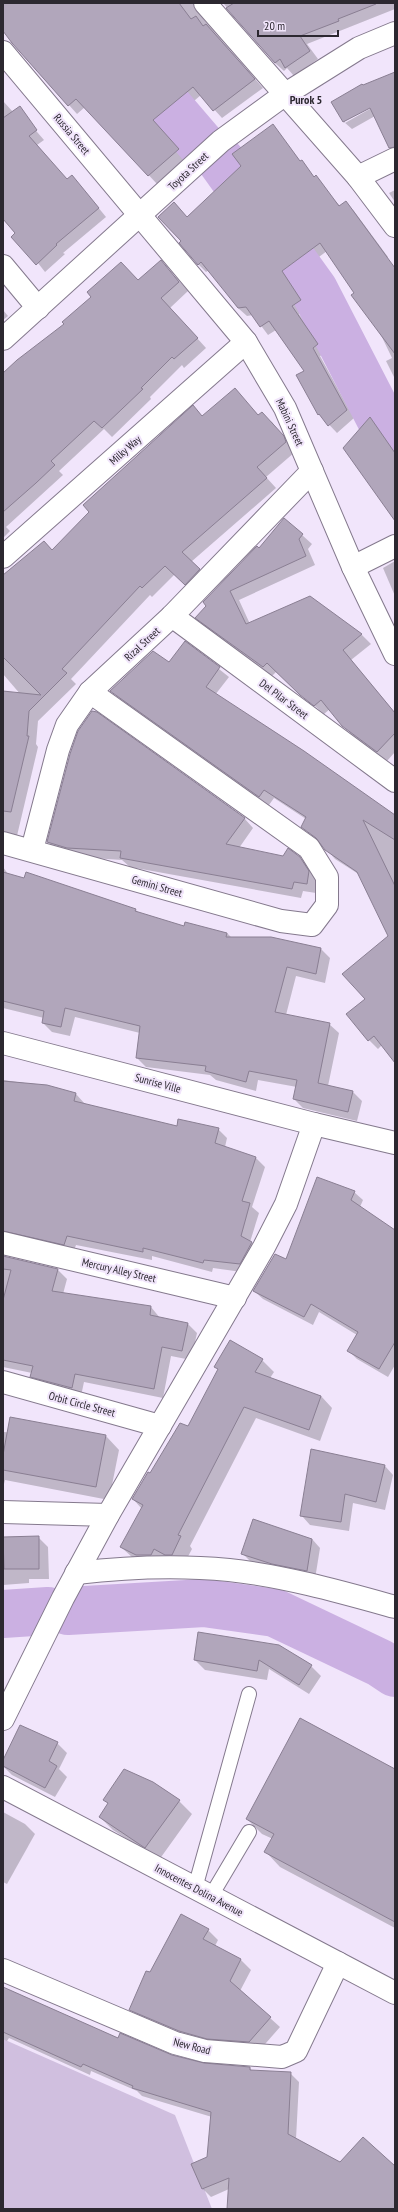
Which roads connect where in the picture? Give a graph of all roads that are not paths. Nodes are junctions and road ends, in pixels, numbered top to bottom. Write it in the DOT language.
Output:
graph roads {
  1 [pos="211,5"];
  2 [pos="395,33"];
  3 [pos="3,52"];
  4 [pos="284,95"];
  5 [pos="395,159"];
  6 [pos="358,177"];
  7 [pos="140,216"];
  8 [pos="395,226"];
  9 [pos="3,266"];
  10 [pos="38,308"];
  11 [pos="3,339"];
  12 [pos="246,342"];
  13 [pos="312,471"];
  14 [pos="395,546"];
  15 [pos="3,557"];
  16 [pos="353,567"];
  17 [pos="172,616"];
  18 [pos="395,654"];
  19 [pos="90,692"];
  20 [pos="395,781"];
  21 [pos="3,843"];
  22 [pos="32,850"];
  23 [pos="3,1043"];
  24 [pos="314,1124"];
  25 [pos="395,1143"];
  26 [pos="3,1243"];
  27 [pos="235,1298"];
  28 [pos="3,1382"];
  29 [pos="160,1426"];
  30 [pos="3,1512"];
  31 [pos="108,1515"];
  32 [pos="76,1573"];
  33 [pos="395,1607"];
  34 [pos="249,1694"];
  35 [pos="3,1719"];
  36 [pos="3,1787"];
  37 [pos="249,1832"];
  38 [pos="203,1892"];
  39 [pos="338,1963"];
  40 [pos="3,1970"];
  41 [pos="395,1993"];
  1 -- 4 [label="street"];
  2 -- 4 [label="street, Toyota Street"];
  3 -- 7 [label="street, Russia Street"];
  4 -- 6 [label="street"];
  4 -- 7 [label="street, Toyota Street"];
  5 -- 6 [label="street"];
  6 -- 8 [label="street"];
  7 -- 10 [label="street, Toyota Street"];
  7 -- 12 [label="street, Mabini Street"];
  9 -- 10 [label="street"];
  10 -- 11 [label="street, Toyota Street"];
  12 -- 13 [label="street, Mabini Street"];
  12 -- 15 [label="street, Milky Way"];
  13 -- 16 [label="street, Mabini Street"];
  13 -- 17 [label="street, Rizal Street"];
  14 -- 16 [label="street"];
  16 -- 18 [label="street, Mabini Street"];
  17 -- 19 [label="street, Rizal Street"];
  17 -- 20 [label="street, Del Pilar Street"];
  19 -- 22 [label="street, Rizal Street"];
  19 -- 22 [label="street, Gemini Street"];
  21 -- 22 [label="street, Gemini Street"];
  23 -- 24 [label="street, Sunrise Ville"];
  24 -- 25 [label="street, Sunrise Ville"];
  24 -- 27 [label="street"];
  26 -- 27 [label="street, Mercury Alley Street"];
  27 -- 29 [label="street"];
  28 -- 29 [label="street, Orbit Circle Street"];
  29 -- 31 [label="street"];
  30 -- 31 [label="street"];
  31 -- 32 [label="street"];
  32 -- 33 [label="street"];
  32 -- 35 [label="street"];
  34 -- 38 [label="lane"];
  36 -- 38 [label="street, Innocentes Dolina Avenue"];
  37 -- 38 [label="lane"];
  38 -- 39 [label="street, Innocentes Dolina Avenue"];
  39 -- 40 [label="street, New Road"];
  39 -- 41 [label="street, Innocentes Dolina Avenue"];
}
